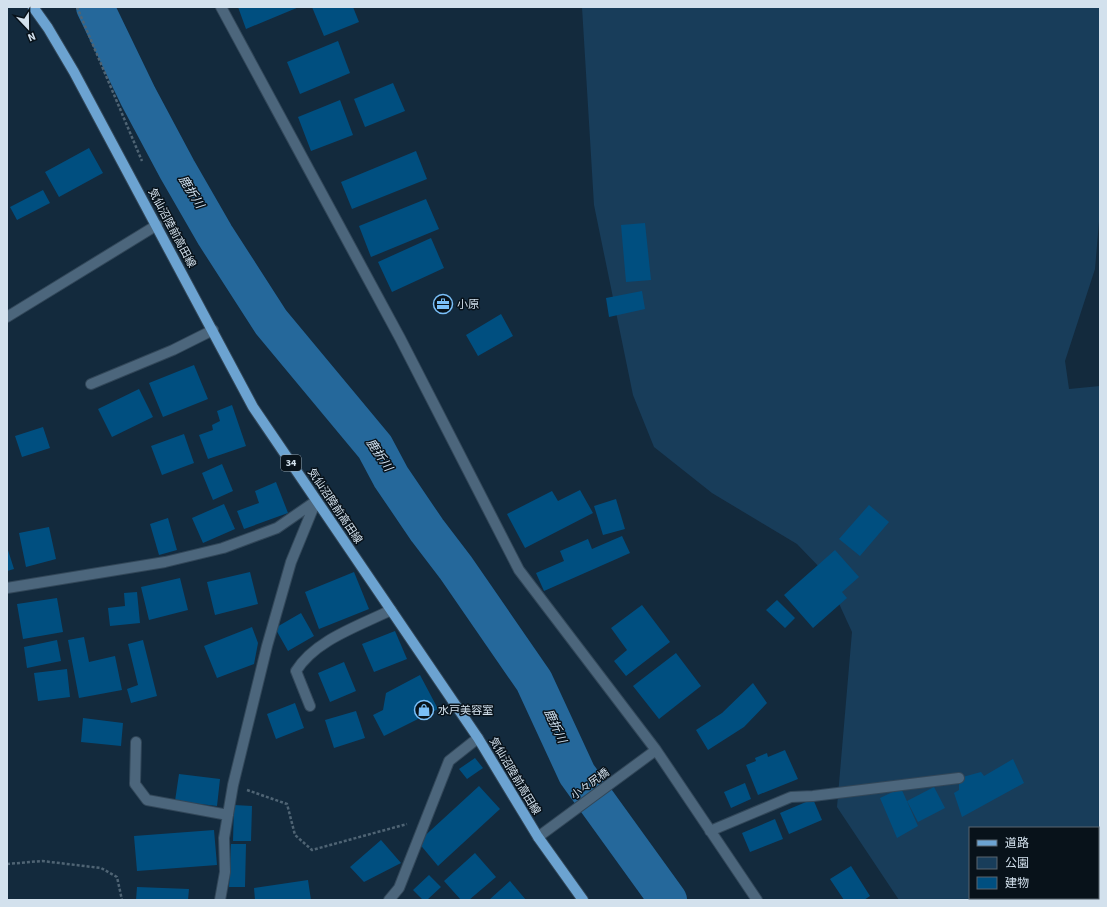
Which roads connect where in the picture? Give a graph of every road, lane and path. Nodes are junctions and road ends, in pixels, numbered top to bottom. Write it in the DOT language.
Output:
graph roads {
  1 [pos="33,7"];
  2 [pos="77,7"];
  3 [pos="221,7"];
  4 [pos="143,164"];
  5 [pos="157,225"];
  6 [pos="7,317"];
  7 [pos="212,330"];
  8 [pos="92,384"];
  9 [pos="316,500"];
  10 [pos="7,588"];
  11 [pos="391,610"];
  12 [pos="310,706"];
  13 [pos="478,738"];
  14 [pos="136,742"];
  15 [pos="656,750"];
  16 [pos="958,778"];
  17 [pos="233,785"];
  18 [pos="228,815"];
  19 [pos="427,818"];
  20 [pos="710,831"];
  21 [pos="538,837"];
  22 [pos="7,864"];
  23 [pos="392,899"];
  24 [pos="122,900"];
  25 [pos="220,900"];
  26 [pos="583,900"];
  27 [pos="757,900"];
  1 -- 5 [label="main road, 気仙沼陸前高田線 / 34"];
  2 -- 4 [label="path"];
  3 -- 15 [label="street"];
  5 -- 6 [label="street"];
  5 -- 7 [label="main road, 気仙沼陸前高田線 / 34"];
  7 -- 8 [label="street"];
  7 -- 9 [label="main road, 気仙沼陸前高田線 / 34"];
  9 -- 10 [label="street"];
  9 -- 11 [label="main road, 気仙沼陸前高田線 / 34"];
  9 -- 17 [label="street"];
  11 -- 12 [label="street"];
  11 -- 13 [label="main road, 気仙沼陸前高田線 / 34"];
  13 -- 19 [label="street"];
  13 -- 21 [label="main road, 気仙沼陸前高田線 / 34"];
  14 -- 18 [label="street"];
  15 -- 20 [label="street"];
  15 -- 21 [label="street, 小々尻橋"];
  16 -- 20 [label="street"];
  17 -- 18 [label="street"];
  17 -- 19 [label="path"];
  18 -- 25 [label="street"];
  19 -- 23 [label="street"];
  20 -- 27 [label="street"];
  21 -- 26 [label="main road, 気仙沼陸前高田線 / 34"];
  22 -- 24 [label="path"];
}
